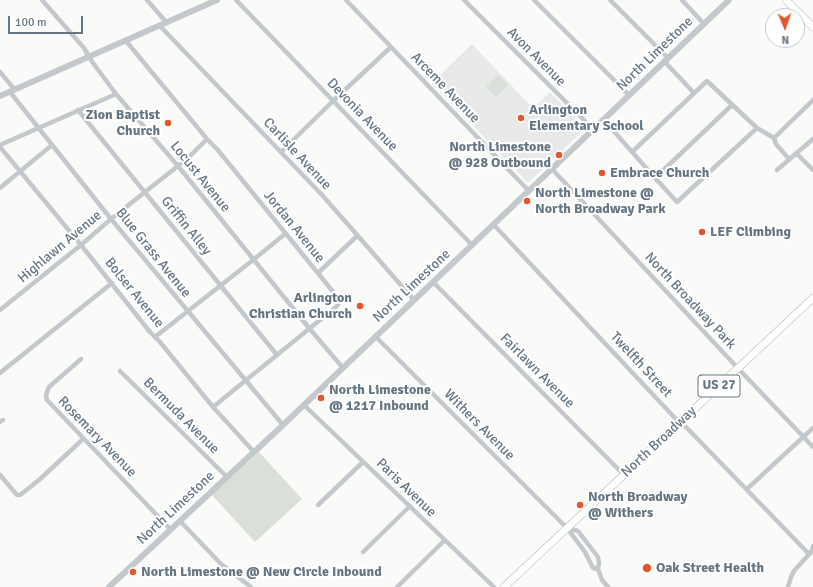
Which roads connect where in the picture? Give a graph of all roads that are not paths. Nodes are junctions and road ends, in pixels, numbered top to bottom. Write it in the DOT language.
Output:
graph roads {
  1 [pos="42,0"];
  2 [pos="147,0"];
  3 [pos="217,0"];
  4 [pos="236,0"];
  5 [pos="346,0"];
  6 [pos="464,0"];
  7 [pos="534,0"];
  8 [pos="610,0"];
  9 [pos="682,0"];
  10 [pos="729,0"];
  11 [pos="786,0"];
  12 [pos="167,22"];
  13 [pos="704,24"];
  14 [pos="160,26"];
  15 [pos="813,27"];
  16 [pos="126,41"];
  17 [pos="390,47"];
  18 [pos="90,57"];
  19 [pos="666,59"];
  20 [pos="0,72"];
  21 [pos="13,91"];
  22 [pos="694,93"];
  23 [pos="116,94"];
  24 [pos="629,95"];
  25 [pos="0,96"];
  26 [pos="813,100"];
  27 [pos="333,101"];
  28 [pos="732,106"];
  29 [pos="78,110"];
  30 [pos="603,119"];
  31 [pos="39,127"];
  32 [pos="757,128"];
  33 [pos="593,129"];
  34 [pos="207,138"];
  35 [pos="774,138"];
  36 [pos="813,139"];
  37 [pos="0,146"];
  38 [pos="52,146"];
  39 [pos="281,152"];
  40 [pos="632,152"];
  41 [pos="796,153"];
  42 [pos="789,159"];
  43 [pos="178,166"];
  44 [pos="552,169"];
  45 [pos="777,170"];
  46 [pos="813,170"];
  47 [pos="20,171"];
  48 [pos="655,178"];
  49 [pos="0,188"];
  50 [pos="528,190"];
  51 [pos="144,192"];
  52 [pos="111,219"];
  53 [pos="493,224"];
  54 [pos="285,234"];
  55 [pos="357,236"];
  56 [pos="81,245"];
  57 [pos="472,245"];
  58 [pos="253,260"];
  59 [pos="318,273"];
  60 [pos="433,282"];
  61 [pos="112,283"];
  62 [pos="220,285"];
  63 [pos="813,298"];
  64 [pos="414,300"];
  65 [pos="0,310"];
  66 [pos="187,311"];
  67 [pos="309,328"];
  68 [pos="375,336"];
  69 [pos="155,337"];
  70 [pos="277,355"];
  71 [pos="82,359"];
  72 [pos="343,368"];
  73 [pos="738,368"];
  74 [pos="120,371"];
  75 [pos="0,373"];
  76 [pos="245,380"];
  77 [pos="304,405"];
  78 [pos="213,407"];
  79 [pos="681,422"];
  80 [pos="283,425"];
  81 [pos="813,428"];
  82 [pos="804,436"];
  83 [pos="83,439"];
  84 [pos="813,447"];
  85 [pos="254,452"];
  86 [pos="363,462"];
  87 [pos="624,474"];
  88 [pos="0,475"];
  89 [pos="226,478"];
  90 [pos="747,489"];
  91 [pos="318,505"];
  92 [pos="410,506"];
  93 [pos="180,521"];
  94 [pos="567,528"];
  95 [pos="171,530"];
  96 [pos="445,540"];
  97 [pos="813,546"];
  98 [pos="363,552"];
  99 [pos="809,554"];
  100 [pos="598,569"];
  101 [pos="109,587"];
  102 [pos="251,587"];
  103 [pos="397,587"];
  104 [pos="494,587"];
  105 [pos="504,587"];
  106 [pos="608,587"];
  107 [pos="788,587"];
  1 -- 18 [label="street, Locust Avenue"];
  2 -- 12 [label="street"];
  3 -- 12 [label="street"];
  4 -- 27 [label="street, Devonia Avenue"];
  5 -- 17 [label="street, Arceme Avenue"];
  6 -- 33 [label="street, Avon Avenue"];
  7 -- 24 [label="street"];
  8 -- 19 [label="street"];
  9 -- 13 [label="street"];
  10 -- 13 [label="street, North Limestone"];
  11 -- 15 [label="main road"];
  12 -- 14 [label="street"];
  13 -- 19 [label="street, North Limestone"];
  14 -- 16 [label="street"];
  14 -- 39 [label="street, Carlisle Avenue"];
  16 -- 18 [label="street"];
  16 -- 34 [label="street, Jordan Avenue"];
  17 -- 27 [label="street"];
  17 -- 50 [label="street, Arceme Avenue"];
  18 -- 21 [label="street"];
  18 -- 23 [label="street, Locust Avenue"];
  19 -- 22 [label="street"];
  19 -- 24 [label="street, North Limestone"];
  20 -- 21 [label="street, Blue Grass Avenue"];
  21 -- 25 [label="street"];
  21 -- 31 [label="street, Blue Grass Avenue"];
  22 -- 28 [label="street"];
  22 -- 40 [label="street"];
  23 -- 29 [label="street"];
  23 -- 43 [label="street, Locust Avenue"];
  24 -- 30 [label="street, North Limestone"];
  26 -- 35 [label="street"];
  27 -- 39 [label="street"];
  27 -- 57 [label="street, Devonia Avenue"];
  28 -- 32 [label="street"];
  28 -- 48 [label="street"];
  29 -- 31 [label="street"];
  29 -- 51 [label="street, Griffin Alley"];
  30 -- 33 [label="street, North Limestone"];
  30 -- 40 [label="street"];
  31 -- 37 [label="street"];
  31 -- 38 [label="street, Blue Grass Avenue"];
  32 -- 35 [label="street"];
  32 -- 48 [label="street"];
  33 -- 44 [label="street, North Limestone"];
  34 -- 43 [label="street, Highlawn Avenue"];
  34 -- 54 [label="street, Jordan Avenue"];
  35 -- 42 [label="street"];
  36 -- 41 [label="street"];
  37 -- 47 [label="street, Bolser Avenue"];
  38 -- 47 [label="street"];
  38 -- 52 [label="street, Blue Grass Avenue"];
  39 -- 55 [label="street, Carlisle Avenue"];
  40 -- 48 [label="street"];
  41 -- 42 [label="street"];
  41 -- 46 [label="street"];
  42 -- 45 [label="street"];
  43 -- 51 [label="street, Highlawn Avenue"];
  43 -- 58 [label="street, Locust Avenue"];
  44 -- 50 [label="street, North Limestone"];
  44 -- 73 [label="street, North Broadway Park"];
  47 -- 49 [label="street"];
  47 -- 56 [label="street, Bolser Avenue"];
  50 -- 53 [label="street, North Limestone"];
  51 -- 52 [label="street, Highlawn Avenue"];
  51 -- 62 [label="street, Griffin Alley"];
  52 -- 56 [label="street, Highlawn Avenue"];
  52 -- 66 [label="street, Blue Grass Avenue"];
  53 -- 57 [label="street, North Limestone"];
  53 -- 79 [label="street, Twelfth Street"];
  54 -- 58 [label="street"];
  54 -- 59 [label="street, Jordan Avenue"];
  55 -- 59 [label="street"];
  55 -- 64 [label="street, Carlisle Avenue"];
  56 -- 61 [label="street, Bolser Avenue"];
  56 -- 65 [label="street, Highlawn Avenue"];
  57 -- 60 [label="street, North Limestone"];
  58 -- 62 [label="street"];
  58 -- 67 [label="street, Locust Avenue"];
  59 -- 67 [label="street, Jordan Avenue"];
  60 -- 64 [label="street, North Limestone"];
  60 -- 87 [label="street, Fairlawn Avenue"];
  61 -- 69 [label="street, Bolser Avenue"];
  61 -- 75 [label="street"];
  62 -- 66 [label="street"];
  62 -- 70 [label="street, Griffin Alley"];
  63 -- 73 [label="main road, North Broadway / US 27"];
  64 -- 68 [label="street, North Limestone"];
  66 -- 69 [label="street"];
  66 -- 76 [label="street, Blue Grass Avenue"];
  67 -- 70 [label="street, Jordan Avenue"];
  67 -- 72 [label="street, Locust Avenue"];
  68 -- 72 [label="street, North Limestone"];
  68 -- 94 [label="street, Withers Avenue"];
  69 -- 78 [label="street, Bolser Avenue"];
  70 -- 76 [label="street, Jordan Avenue"];
  71 -- 83 [label="street, Rosemary Avenue"];
  72 -- 77 [label="street, North Limestone"];
  73 -- 79 [label="main road, North Broadway / US 27"];
  73 -- 82 [label="street, North Broadway Park"];
  74 -- 89 [label="street, Bermuda Avenue"];
  76 -- 78 [label="street, Jordan Avenue"];
  76 -- 80 [label="street, Blue Grass Avenue"];
  77 -- 80 [label="street, North Limestone"];
  77 -- 86 [label="street, Paris Avenue"];
  78 -- 85 [label="street, Bolser Avenue"];
  79 -- 87 [label="main road, North Broadway / US 27"];
  79 -- 90 [label="street, Twelfth Street"];
  80 -- 85 [label="street, North Limestone"];
  81 -- 82 [label="street"];
  82 -- 84 [label="street, North Broadway Park"];
  82 -- 90 [label="street"];
  83 -- 88 [label="street"];
  83 -- 95 [label="street, Rosemary Avenue"];
  85 -- 89 [label="street, North Limestone"];
  86 -- 91 [label="street"];
  86 -- 92 [label="street, Paris Avenue"];
  87 -- 94 [label="main road, North Broadway / US 27"];
  89 -- 93 [label="street, North Limestone"];
  90 -- 99 [label="street, Twelfth Street"];
  92 -- 96 [label="street, Paris Avenue"];
  92 -- 98 [label="street"];
  93 -- 95 [label="street, North Limestone"];
  93 -- 102 [label="street"];
  94 -- 100 [label="street"];
  94 -- 100 [label="street"];
  94 -- 105 [label="main road, North Broadway / US 27"];
  95 -- 101 [label="street, North Limestone"];
  96 -- 103 [label="street"];
  96 -- 104 [label="street, Paris Avenue"];
  97 -- 99 [label="street"];
  99 -- 107 [label="street"];
  100 -- 106 [label="street"];
}
